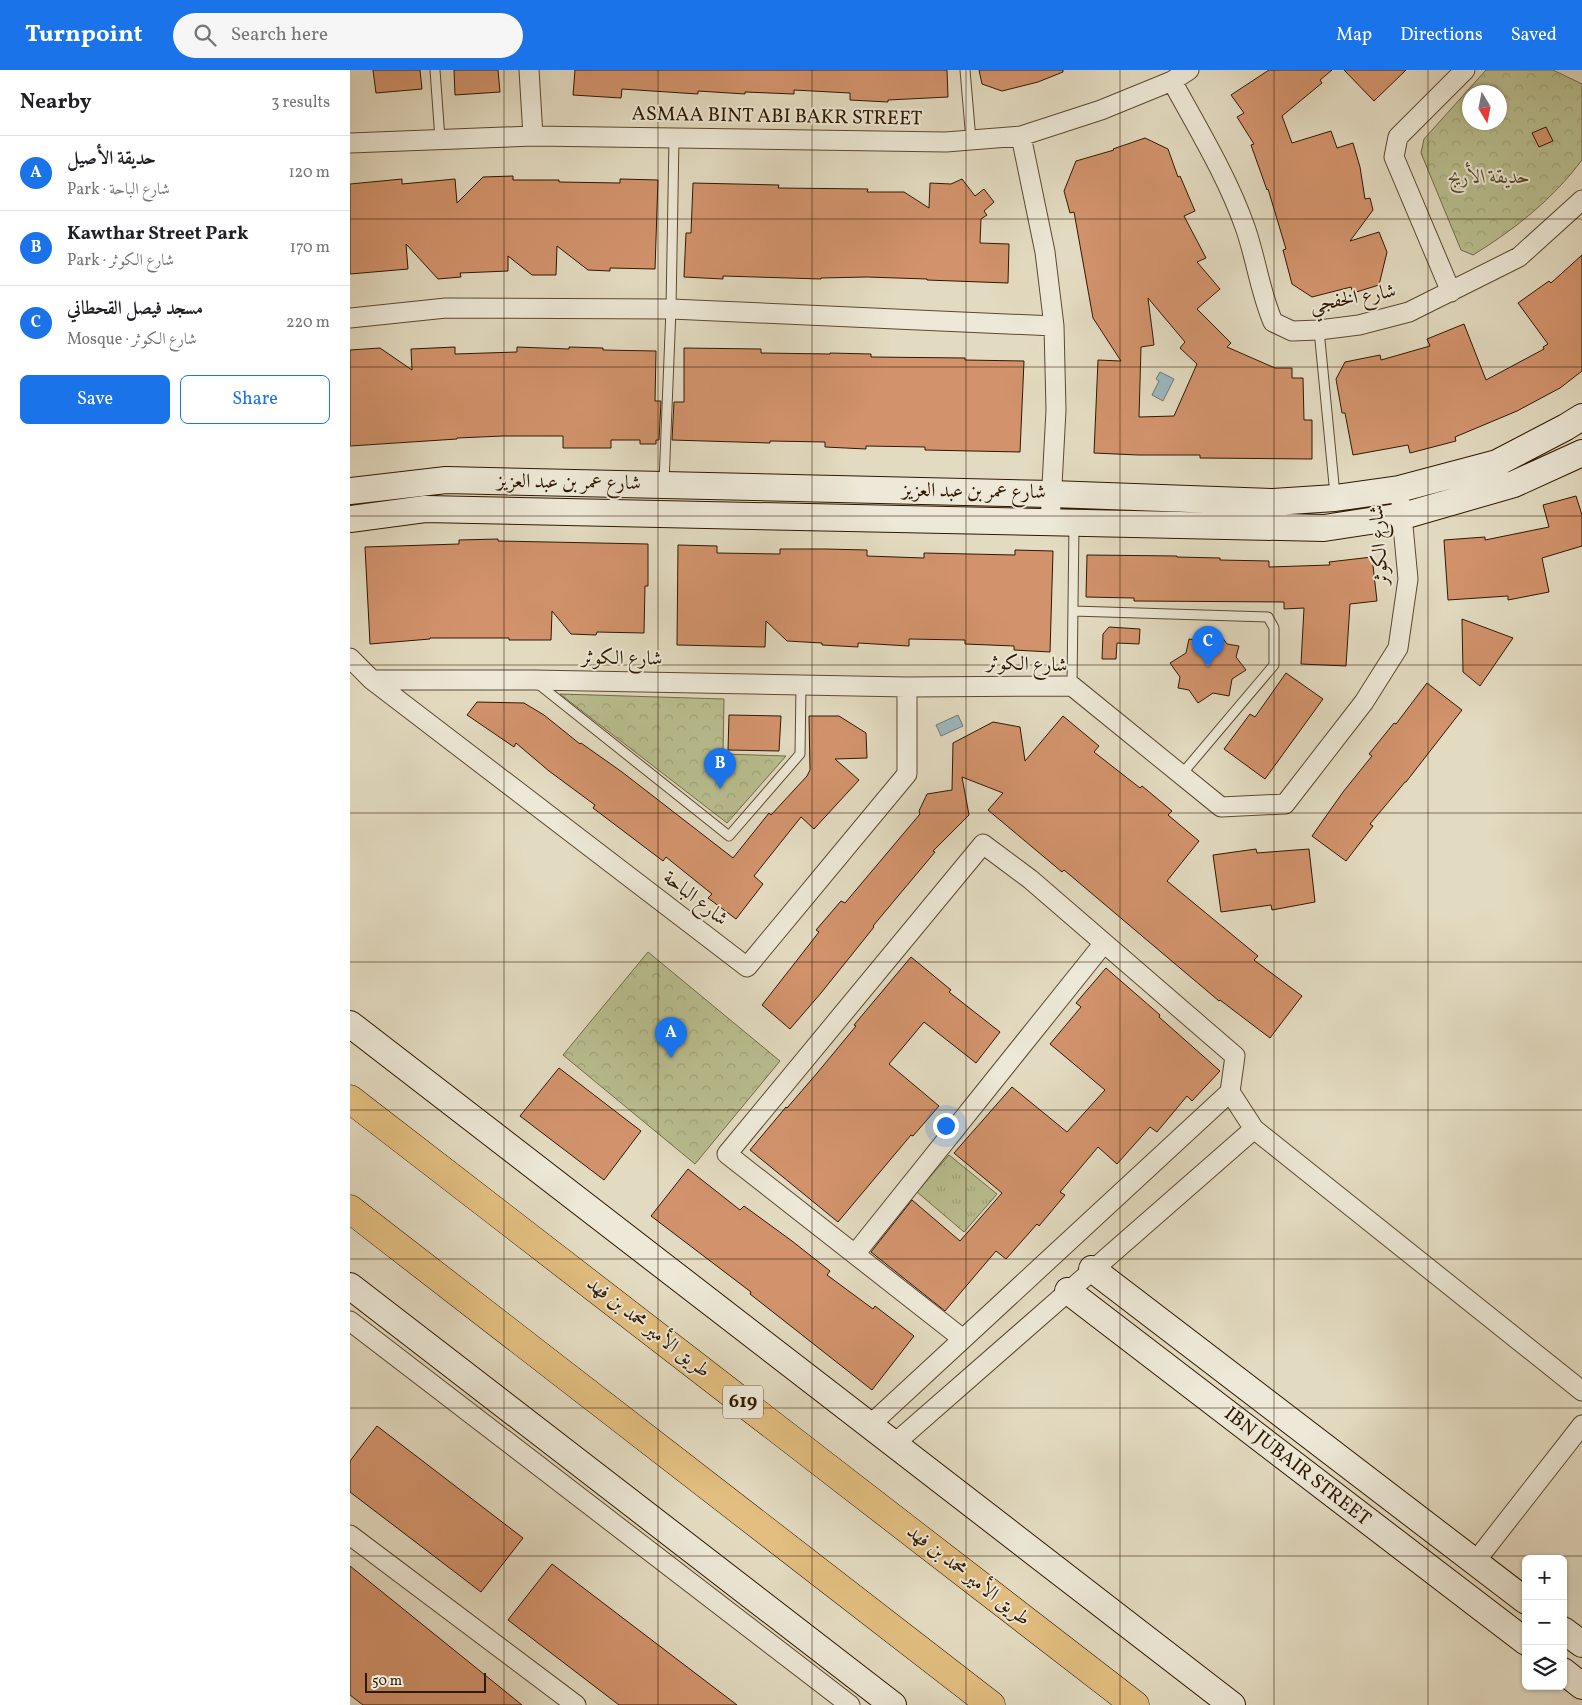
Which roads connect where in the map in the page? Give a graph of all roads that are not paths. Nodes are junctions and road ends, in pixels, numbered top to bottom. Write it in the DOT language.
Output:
graph roads {
  1 [pos="435,70"];
  2 [pos="529,70"];
  3 [pos="965,70"];
  4 [pos="1189,70"];
  5 [pos="1465,70"];
  6 [pos="1172,81"];
  7 [pos="533,136"];
  8 [pos="1022,136"];
  9 [pos="674,138"];
  10 [pos="440,139"];
  11 [pos="971,140"];
  12 [pos="350,143"];
  13 [pos="1582,200"];
  14 [pos="1451,292"];
  15 [pos="671,309"];
  16 [pos="350,318"];
  17 [pos="1054,326"];
  18 [pos="1319,330"];
  19 [pos="1582,416"];
  20 [pos="1582,453"];
  21 [pos="664,485"];
  22 [pos="1399,489"];
  23 [pos="350,491"];
  24 [pos="1052,494"];
  25 [pos="1335,498"];
  26 [pos="1403,516"];
  27 [pos="350,519"];
  28 [pos="1062,523"];
  29 [pos="1073,611"];
  30 [pos="350,658"];
  31 [pos="372,680"];
  32 [pos="533,680"];
  33 [pos="801,686"];
  34 [pos="1072,686"];
  35 [pos="907,687"];
  36 [pos="1181,775"];
  37 [pos="1104,943"];
  38 [pos="350,1024"];
  39 [pos="350,1078"];
  40 [pos="1230,1092"];
  41 [pos="350,1098"];
  42 [pos="1254,1129"];
  43 [pos="445,1172"];
  44 [pos="350,1210"];
  45 [pos="350,1220"];
  46 [pos="376,1230"];
  47 [pos="855,1254"];
  48 [pos="1092,1269"];
  49 [pos="350,1286"];
  50 [pos="1068,1291"];
  51 [pos="350,1321"];
  52 [pos="963,1339"];
  53 [pos="1582,1391"];
  54 [pos="870,1425"];
  55 [pos="1582,1425"];
  56 [pos="894,1444"];
  57 [pos="350,1535"];
  58 [pos="1475,1562"];
  59 [pos="1525,1600"];
  60 [pos="1567,1633"];
  61 [pos="1522,1639"];
  62 [pos="1582,1644"];
  63 [pos="1567,1674"];
  64 [pos="1582,1686"];
  65 [pos="842,1701"];
  66 [pos="576,1705"];
  67 [pos="893,1705"];
  68 [pos="990,1705"];
  69 [pos="1135,1705"];
  70 [pos="1232,1705"];
  1 -- 10 [label="lane"];
  2 -- 7 [label="street"];
  3 -- 11 [label="lane"];
  4 -- 6 [label="street, ASMAA BINT ABI BAKR STREET"];
  5 -- 14 [label="street"];
  6 -- 8 [label="street, ASMAA BINT ABI BAKR STREET"];
  6 -- 18 [label="street, شارع الخفجي"];
  7 -- 9 [label="street, ASMAA BINT ABI BAKR STREET"];
  7 -- 10 [label="street, ASMAA BINT ABI BAKR STREET"];
  8 -- 11 [label="street, ASMAA BINT ABI BAKR STREET"];
  8 -- 17 [label="street"];
  9 -- 11 [label="street, ASMAA BINT ABI BAKR STREET"];
  9 -- 15 [label="lane"];
  10 -- 12 [label="street, ASMAA BINT ABI BAKR STREET"];
  13 -- 14 [label="street, شارع الخفجي"];
  14 -- 18 [label="street, شارع الخفجي"];
  15 -- 16 [label="street"];
  15 -- 17 [label="street"];
  15 -- 21 [label="lane"];
  17 -- 24 [label="street"];
  18 -- 25 [label="lane"];
  19 -- 22 [label="street, شارع عمر بن عبد العزيز"];
  20 -- 26 [label="street"];
  21 -- 23 [label="street, شارع عمر بن عبد العزيز"];
  21 -- 24 [label="street, شارع عمر بن عبد العزيز"];
  22 -- 25 [label="street, شارع عمر بن عبد العزيز"];
  22 -- 26 [label="street, شارع الكوثر"];
  24 -- 25 [label="street, شارع عمر بن عبد العزيز"];
  24 -- 28 [label="street"];
  26 -- 28 [label="street"];
  26 -- 36 [label="street, شارع الكوثر"];
  27 -- 28 [label="street"];
  28 -- 29 [label="lane"];
  29 -- 34 [label="lane"];
  29 -- 36 [label="lane"];
  30 -- 31 [label="street, شارع الباحة"];
  31 -- 32 [label="street, شارع الكوثر"];
  31 -- 35 [label="street, شارع الباحة"];
  32 -- 33 [label="street, شارع الكوثر"];
  32 -- 33 [label="lane"];
  33 -- 35 [label="street, شارع الكوثر"];
  34 -- 35 [label="street, شارع الكوثر"];
  34 -- 36 [label="street, شارع الكوثر"];
  37 -- 40 [label="street"];
  37 -- 47 [label="street"];
  37 -- 47 [label="street"];
  38 -- 54 [label="street"];
  39 -- 43 [label="highway"];
  40 -- 42 [label="street"];
  40 -- 52 [label="street"];
  41 -- 43 [label="highway, طريق الأمير محمد بن فهد / 619"];
  42 -- 48 [label="street"];
  42 -- 53 [label="street"];
  43 -- 69 [label="highway, طريق الأمير محمد بن فهد / 619"];
  44 -- 46 [label="highway"];
  45 -- 46 [label="street"];
  46 -- 68 [label="highway"];
  47 -- 52 [label="street"];
  48 -- 50 [label="street"];
  48 -- 58 [label="street, IBN JUBAIR STREET"];
  49 -- 67 [label="street"];
  50 -- 56 [label="street"];
  50 -- 61 [label="street, IBN JUBAIR STREET"];
  51 -- 65 [label="street"];
  52 -- 54 [label="street"];
  54 -- 56 [label="street"];
  55 -- 58 [label="street"];
  56 -- 70 [label="street"];
  57 -- 66 [label="street"];
  58 -- 59 [label="street, IBN JUBAIR STREET"];
  60 -- 62 [label="street"];
  63 -- 64 [label="street"];
}
